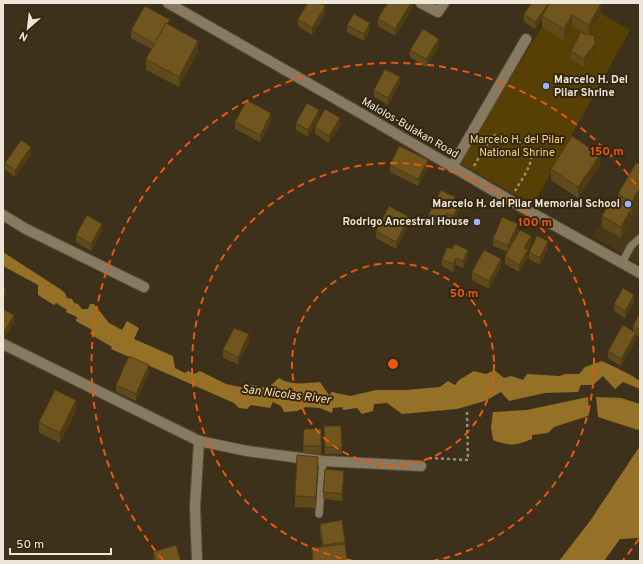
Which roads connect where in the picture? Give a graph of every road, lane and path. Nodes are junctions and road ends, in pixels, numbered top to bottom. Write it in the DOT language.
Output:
graph roads {
  1 [pos="168,3"];
  2 [pos="421,3"];
  3 [pos="444,3"];
  4 [pos="526,39"];
  5 [pos="498,134"];
  6 [pos="531,151"];
  7 [pos="452,167"];
  8 [pos="468,176"];
  9 [pos="509,200"];
  10 [pos="3,215"];
  11 [pos="640,238"];
  12 [pos="622,263"];
  13 [pos="640,273"];
  14 [pos="144,287"];
  15 [pos="3,344"];
  16 [pos="467,412"];
  17 [pos="199,441"];
  18 [pos="323,462"];
  19 [pos="421,466"];
  20 [pos="319,514"];
  21 [pos="197,561"];
  1 -- 7 [label="street, Malolos-Bulakan Road"];
  2 -- 3 [label="street"];
  4 -- 7 [label="street"];
  5 -- 8 [label="path"];
  6 -- 9 [label="path"];
  7 -- 8 [label="street, Malolos-Bulakan Road"];
  8 -- 9 [label="street, Malolos-Bulakan Road"];
  9 -- 12 [label="street, Malolos-Bulakan Road"];
  10 -- 14 [label="street"];
  11 -- 12 [label="lane"];
  12 -- 13 [label="street, Malolos-Bulakan Road"];
  15 -- 17 [label="street"];
  16 -- 19 [label="path"];
  17 -- 18 [label="street"];
  17 -- 21 [label="street"];
  18 -- 19 [label="street"];
  18 -- 20 [label="lane"];
}
